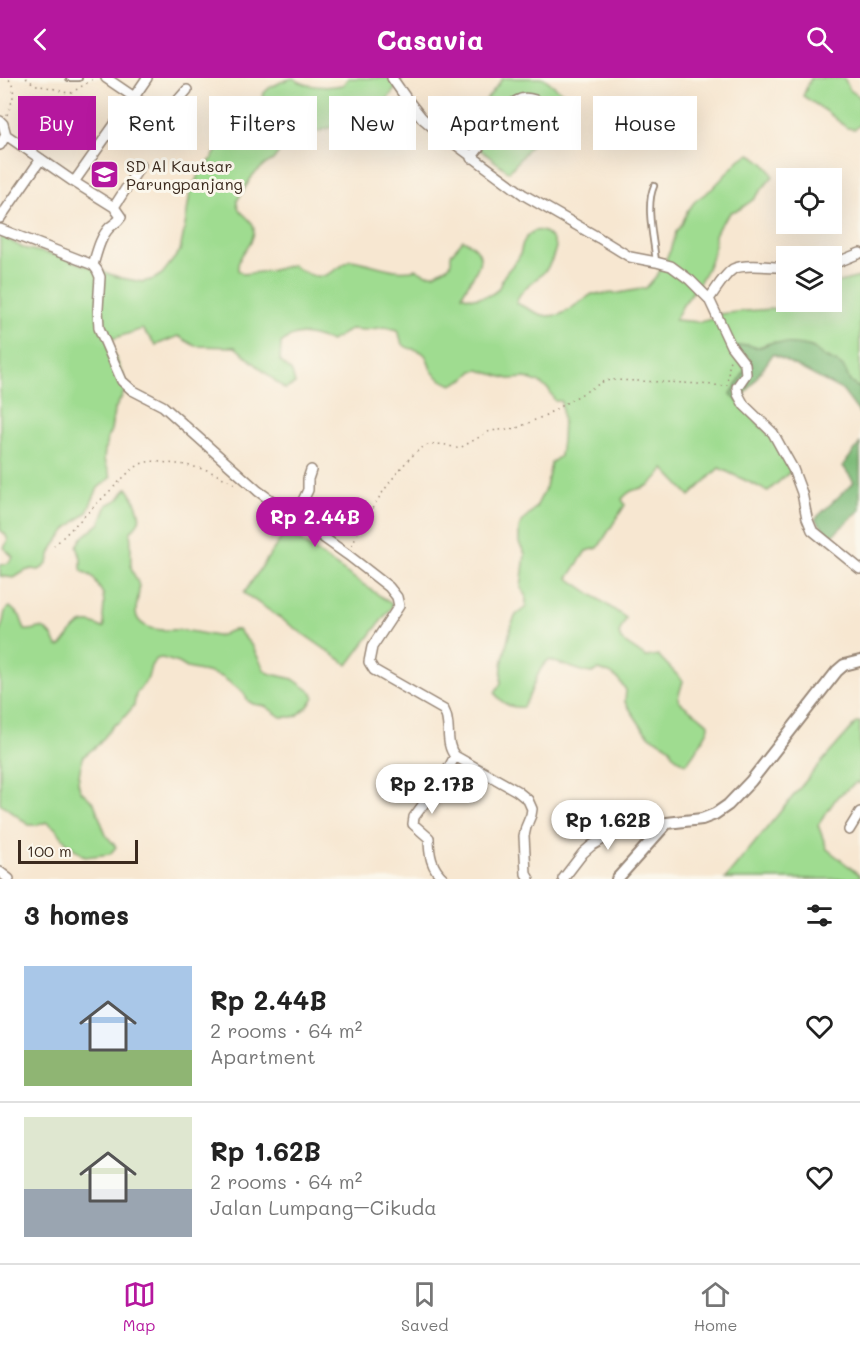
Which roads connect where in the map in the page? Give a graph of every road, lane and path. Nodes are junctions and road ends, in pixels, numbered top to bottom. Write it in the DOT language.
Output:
graph roads {
  1 [pos="8,78"];
  2 [pos="26,78"];
  3 [pos="69,78"];
  4 [pos="79,78"];
  5 [pos="95,78"];
  6 [pos="106,78"];
  7 [pos="147,78"];
  8 [pos="392,78"];
  9 [pos="187,90"];
  10 [pos="133,96"];
  11 [pos="135,96"];
  12 [pos="182,96"];
  13 [pos="1,122"];
  14 [pos="108,134"];
  15 [pos="6,135"];
  16 [pos="0,146"];
  17 [pos="477,150"];
  18 [pos="471,158"];
  19 [pos="41,159"];
  20 [pos="141,165"];
  21 [pos="74,182"];
  22 [pos="654,186"];
  23 [pos="114,207"];
  24 [pos="0,218"];
  25 [pos="0,229"];
  26 [pos="860,253"];
  27 [pos="842,260"];
  28 [pos="656,262"];
  29 [pos="93,265"];
  30 [pos="776,268"];
  31 [pos="709,300"];
  32 [pos="731,345"];
  33 [pos="311,470"];
  34 [pos="241,487"];
  35 [pos="295,518"];
  36 [pos="54,546"];
  37 [pos="348,555"];
  38 [pos="860,569"];
  39 [pos="860,660"];
  40 [pos="455,756"];
  41 [pos="860,812"];
  42 [pos="849,830"];
  43 [pos="658,832"];
  44 [pos="0,872"];
  45 [pos="9,879"];
  46 [pos="444,879"];
  47 [pos="529,879"];
  48 [pos="563,879"];
  49 [pos="618,879"];
  1 -- 13 [label="path"];
  2 -- 5 [label="path"];
  3 -- 4 [label="lane"];
  6 -- 10 [label="street"];
  7 -- 11 [label="street"];
  8 -- 18 [label="street"];
  9 -- 12 [label="street"];
  13 -- 15 [label="street"];
  14 -- 21 [label="street"];
  15 -- 16 [label="street"];
  15 -- 19 [label="street"];
  17 -- 18 [label="street"];
  18 -- 28 [label="street"];
  19 -- 21 [label="street"];
  19 -- 24 [label="street"];
  20 -- 23 [label="street"];
  21 -- 23 [label="street"];
  22 -- 28 [label="lane"];
  23 -- 29 [label="street"];
  25 -- 29 [label="street"];
  26 -- 27 [label="street"];
  28 -- 31 [label="street"];
  29 -- 35 [label="street"];
  30 -- 31 [label="street"];
  31 -- 32 [label="street"];
  32 -- 37 [label="path"];
  32 -- 38 [label="street"];
  33 -- 35 [label="street"];
  34 -- 36 [label="path"];
  35 -- 37 [label="street"];
  37 -- 40 [label="street"];
  39 -- 43 [label="street"];
  40 -- 46 [label="street"];
  40 -- 47 [label="street"];
  41 -- 42 [label="street"];
  43 -- 48 [label="street"];
  43 -- 49 [label="street"];
  44 -- 45 [label="street"];
}
